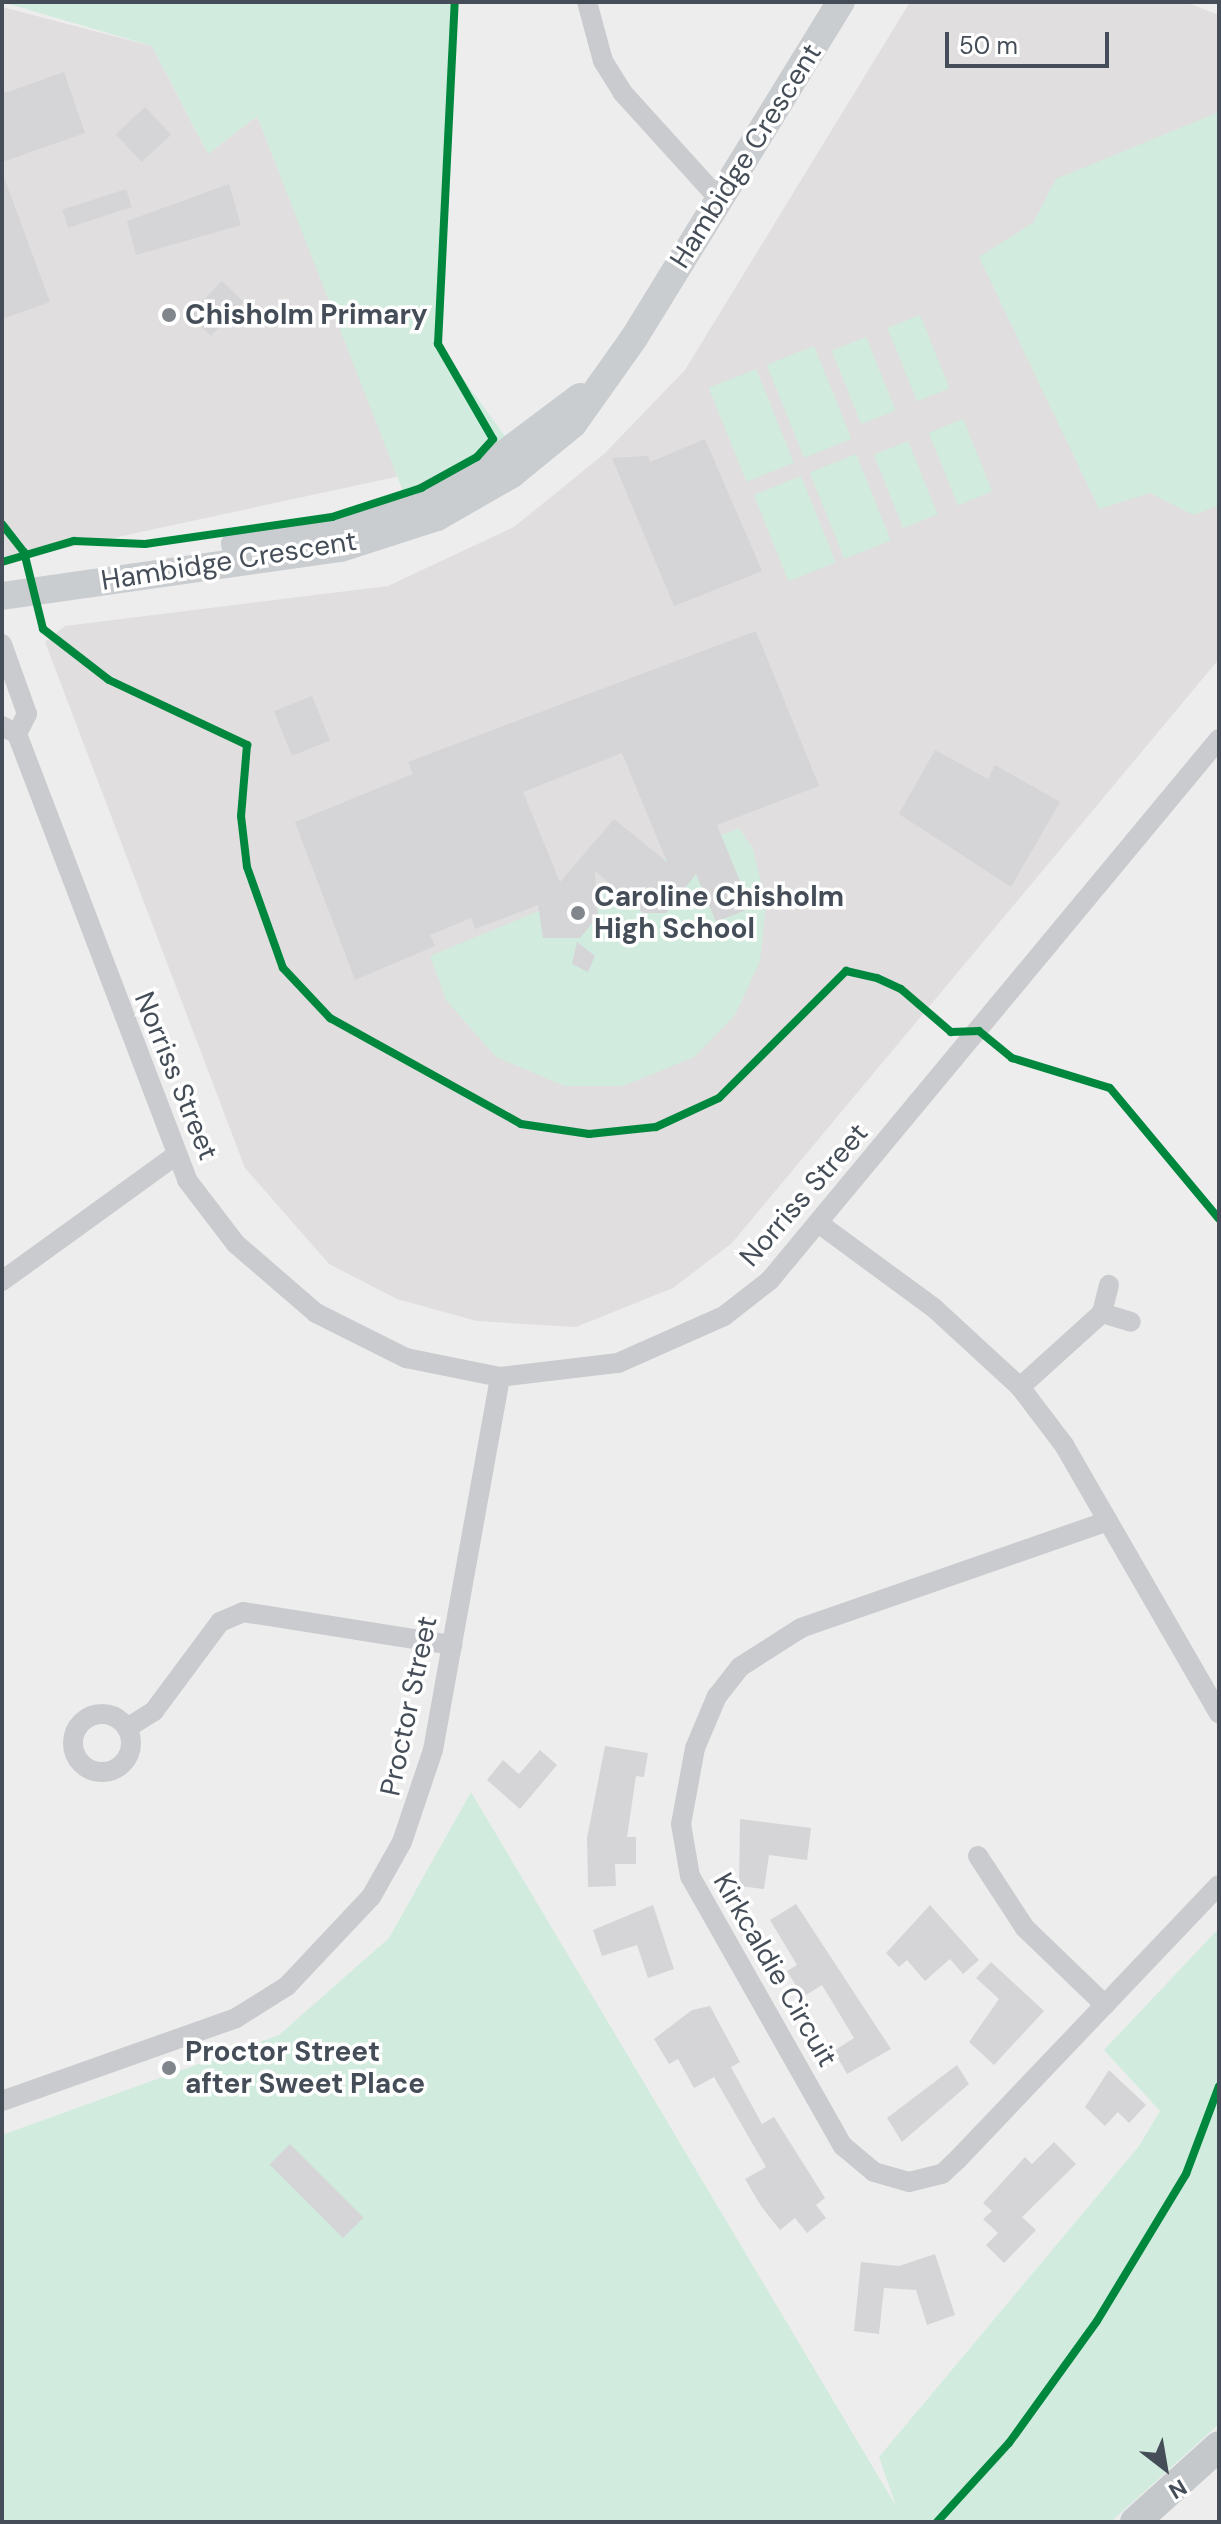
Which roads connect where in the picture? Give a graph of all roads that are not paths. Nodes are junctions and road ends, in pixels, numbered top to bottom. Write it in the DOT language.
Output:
graph roads {
  1 [pos="587,2"];
  2 [pos="841,2"];
  3 [pos="720,200"];
  4 [pos="595,389"];
  5 [pos="2,580"];
  6 [pos="2,596"];
  7 [pos="2,644"];
  8 [pos="10,730"];
  9 [pos="1219,739"];
  10 [pos="173,1157"];
  11 [pos="821,1225"];
  12 [pos="2,1281"];
  13 [pos="1109,1285"];
  14 [pos="1102,1313"];
  15 [pos="1131,1322"];
  16 [pos="500,1377"];
  17 [pos="1020,1387"];
  18 [pos="1108,1521"];
  19 [pos="452,1645"];
  20 [pos="1219,1713"];
  21 [pos="127,1728"];
  22 [pos="978,1856"];
  23 [pos="1219,1885"];
  24 [pos="1105,2005"];
  25 [pos="2,2101"];
  26 [pos="1219,2446"];
  27 [pos="1135,2522"];
  1 -- 3 [label="street"];
  2 -- 3 [label="street, Hambidge Crescent"];
  3 -- 4 [label="street, Hambidge Crescent"];
  4 -- 5 [label="street, Hambidge Crescent"];
  4 -- 6 [label="street, Hambidge Crescent"];
  7 -- 8 [label="street, Norriss Street"];
  8 -- 10 [label="street, Norriss Street"];
  9 -- 11 [label="street, Norriss Street"];
  10 -- 12 [label="street"];
  10 -- 16 [label="street, Norriss Street"];
  11 -- 16 [label="street, Norriss Street"];
  11 -- 17 [label="street"];
  13 -- 14 [label="street"];
  14 -- 15 [label="street"];
  14 -- 17 [label="street"];
  16 -- 19 [label="street, Proctor Street"];
  17 -- 18 [label="street"];
  18 -- 20 [label="street"];
  18 -- 24 [label="street, Kirkcaldie Circuit"];
  19 -- 21 [label="street"];
  19 -- 25 [label="street, Proctor Street"];
  22 -- 24 [label="street"];
  23 -- 24 [label="street, Kirkcaldie Circuit"];
  26 -- 27 [label="main road"];
}
